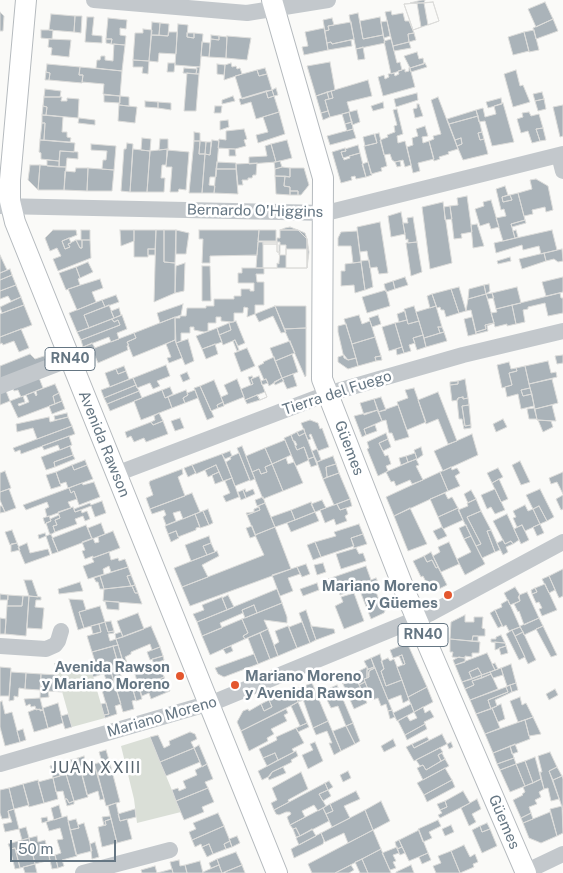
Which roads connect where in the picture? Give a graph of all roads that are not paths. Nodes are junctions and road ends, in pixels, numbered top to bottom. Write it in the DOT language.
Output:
graph roads {
  1 [pos="26,0"];
  2 [pos="94,0"];
  3 [pos="328,0"];
  4 [pos="273,4"];
  5 [pos="562,160"];
  6 [pos="6,207"];
  7 [pos="323,213"];
  8 [pos="563,331"];
  9 [pos="70,359"];
  10 [pos="0,386"];
  11 [pos="327,394"];
  12 [pos="116,474"];
  13 [pos="563,542"];
  14 [pos="417,619"];
  15 [pos="61,631"];
  16 [pos="0,646"];
  17 [pos="209,704"];
  18 [pos="0,764"];
  19 [pos="170,850"];
  20 [pos="563,854"];
  21 [pos="83,873"];
  22 [pos="277,873"];
  23 [pos="525,873"];
  1 -- 6 [label="main road, Avenida Rawson / RN40"];
  2 -- 4 [label="street"];
  3 -- 4 [label="street"];
  4 -- 7 [label="main road, Güemes / RN40"];
  5 -- 7 [label="street, Bernardo O'Higgins"];
  6 -- 7 [label="street, Bernardo O'Higgins"];
  6 -- 9 [label="main road, Avenida Rawson / RN40"];
  7 -- 11 [label="main road, Güemes / RN40"];
  8 -- 11 [label="street, Tierra del Fuego"];
  9 -- 10 [label="street"];
  9 -- 12 [label="main road, Avenida Rawson / RN40"];
  11 -- 12 [label="street, Tierra del Fuego"];
  11 -- 14 [label="main road, Güemes / RN40"];
  12 -- 17 [label="main road, Avenida Rawson / RN40"];
  13 -- 14 [label="street, Mariano Moreno"];
  14 -- 17 [label="street, Mariano Moreno"];
  14 -- 23 [label="main road, Güemes / RN40"];
  15 -- 16 [label="street"];
  17 -- 18 [label="street, Mariano Moreno"];
  17 -- 22 [label="main road, Avenida Rawson / RN40"];
  19 -- 21 [label="street"];
  20 -- 23 [label="street"];
}
